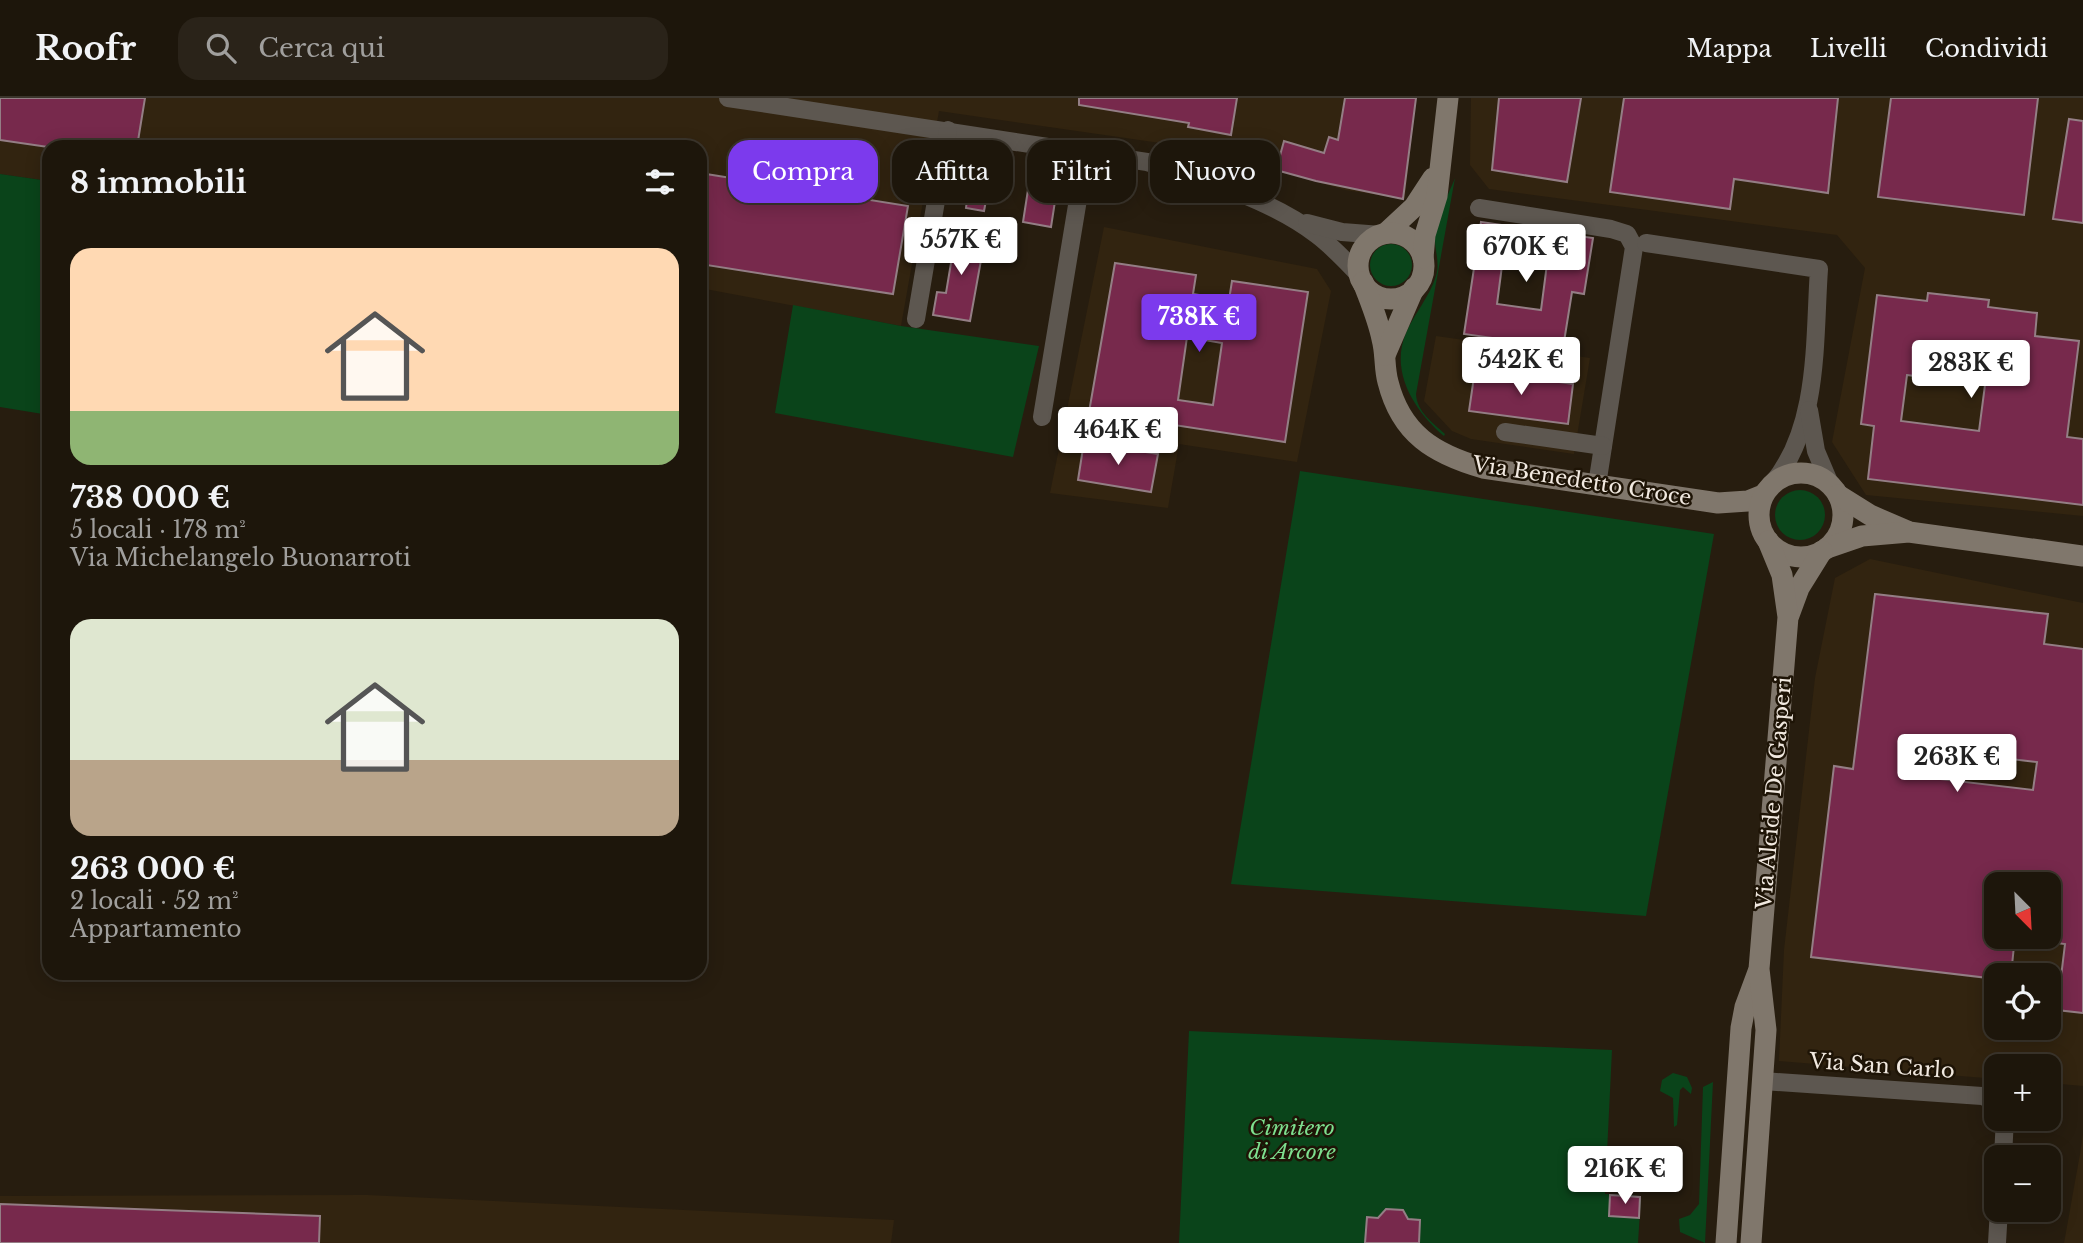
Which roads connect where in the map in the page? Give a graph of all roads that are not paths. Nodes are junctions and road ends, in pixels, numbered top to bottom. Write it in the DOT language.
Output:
graph roads {
  1 [pos="730,98"];
  2 [pos="1448,98"];
  3 [pos="948,130"];
  4 [pos="1027,143"];
  5 [pos="1136,160"];
  6 [pos="1440,164"];
  7 [pos="1078,203"];
  8 [pos="1479,208"];
  9 [pos="1290,218"];
  10 [pos="1383,234"];
  11 [pos="1646,243"];
  12 [pos="1423,258"];
  13 [pos="1362,279"];
  14 [pos="1414,288"];
  15 [pos="916,319"];
  16 [pos="1385,355"];
  17 [pos="1808,406"];
  18 [pos="1042,417"];
  19 [pos="1505,432"];
  20 [pos="1603,446"];
  21 [pos="1597,485"];
  22 [pos="1768,489"];
  23 [pos="1834,490"];
  24 [pos="1718,503"];
  25 [pos="1909,532"];
  26 [pos="1765,537"];
  27 [pos="1824,550"];
  28 [pos="2083,556"];
  29 [pos="1788,617"];
  30 [pos="1759,969"];
  31 [pos="1763,1081"];
  32 [pos="1984,1097"];
  33 [pos="1998,1222"];
  34 [pos="1726,1243"];
  35 [pos="1751,1243"];
  36 [pos="1997,1243"];
  1 -- 3 [label="street"];
  2 -- 6 [label="street"];
  3 -- 4 [label="street"];
  3 -- 15 [label="street"];
  5 -- 9 [label="street"];
  6 -- 10 [label="street"];
  6 -- 12 [label="street"];
  7 -- 18 [label="street"];
  8 -- 20 [label="street"];
  9 -- 10 [label="street"];
  9 -- 13 [label="street"];
  10 -- 12 [label="street"];
  10 -- 13 [label="street"];
  11 -- 17 [label="street"];
  12 -- 14 [label="street"];
  13 -- 14 [label="street"];
  13 -- 16 [label="street, Via Benedetto Croce"];
  14 -- 16 [label="street"];
  16 -- 21 [label="street, Via Benedetto Croce"];
  17 -- 22 [label="street"];
  17 -- 23 [label="street"];
  19 -- 20 [label="street"];
  20 -- 21 [label="street"];
  21 -- 24 [label="street, Via Benedetto Croce"];
  22 -- 23 [label="street"];
  22 -- 24 [label="street, Via Benedetto Croce"];
  22 -- 26 [label="street"];
  23 -- 25 [label="street"];
  23 -- 27 [label="street"];
  24 -- 26 [label="street, Via Benedetto Croce"];
  25 -- 27 [label="street"];
  25 -- 28 [label="street"];
  26 -- 27 [label="street"];
  26 -- 29 [label="street, Via Alcide De Gasperi"];
  27 -- 29 [label="street, Via Alcide De Gasperi"];
  29 -- 30 [label="street, Via Alcide De Gasperi"];
  30 -- 31 [label="street, Via Alcide De Gasperi"];
  30 -- 34 [label="street, Via Alcide De Gasperi"];
  31 -- 32 [label="street, Via San Carlo"];
  31 -- 35 [label="street, Via Alcide De Gasperi"];
  33 -- 36 [label="street"];
}
